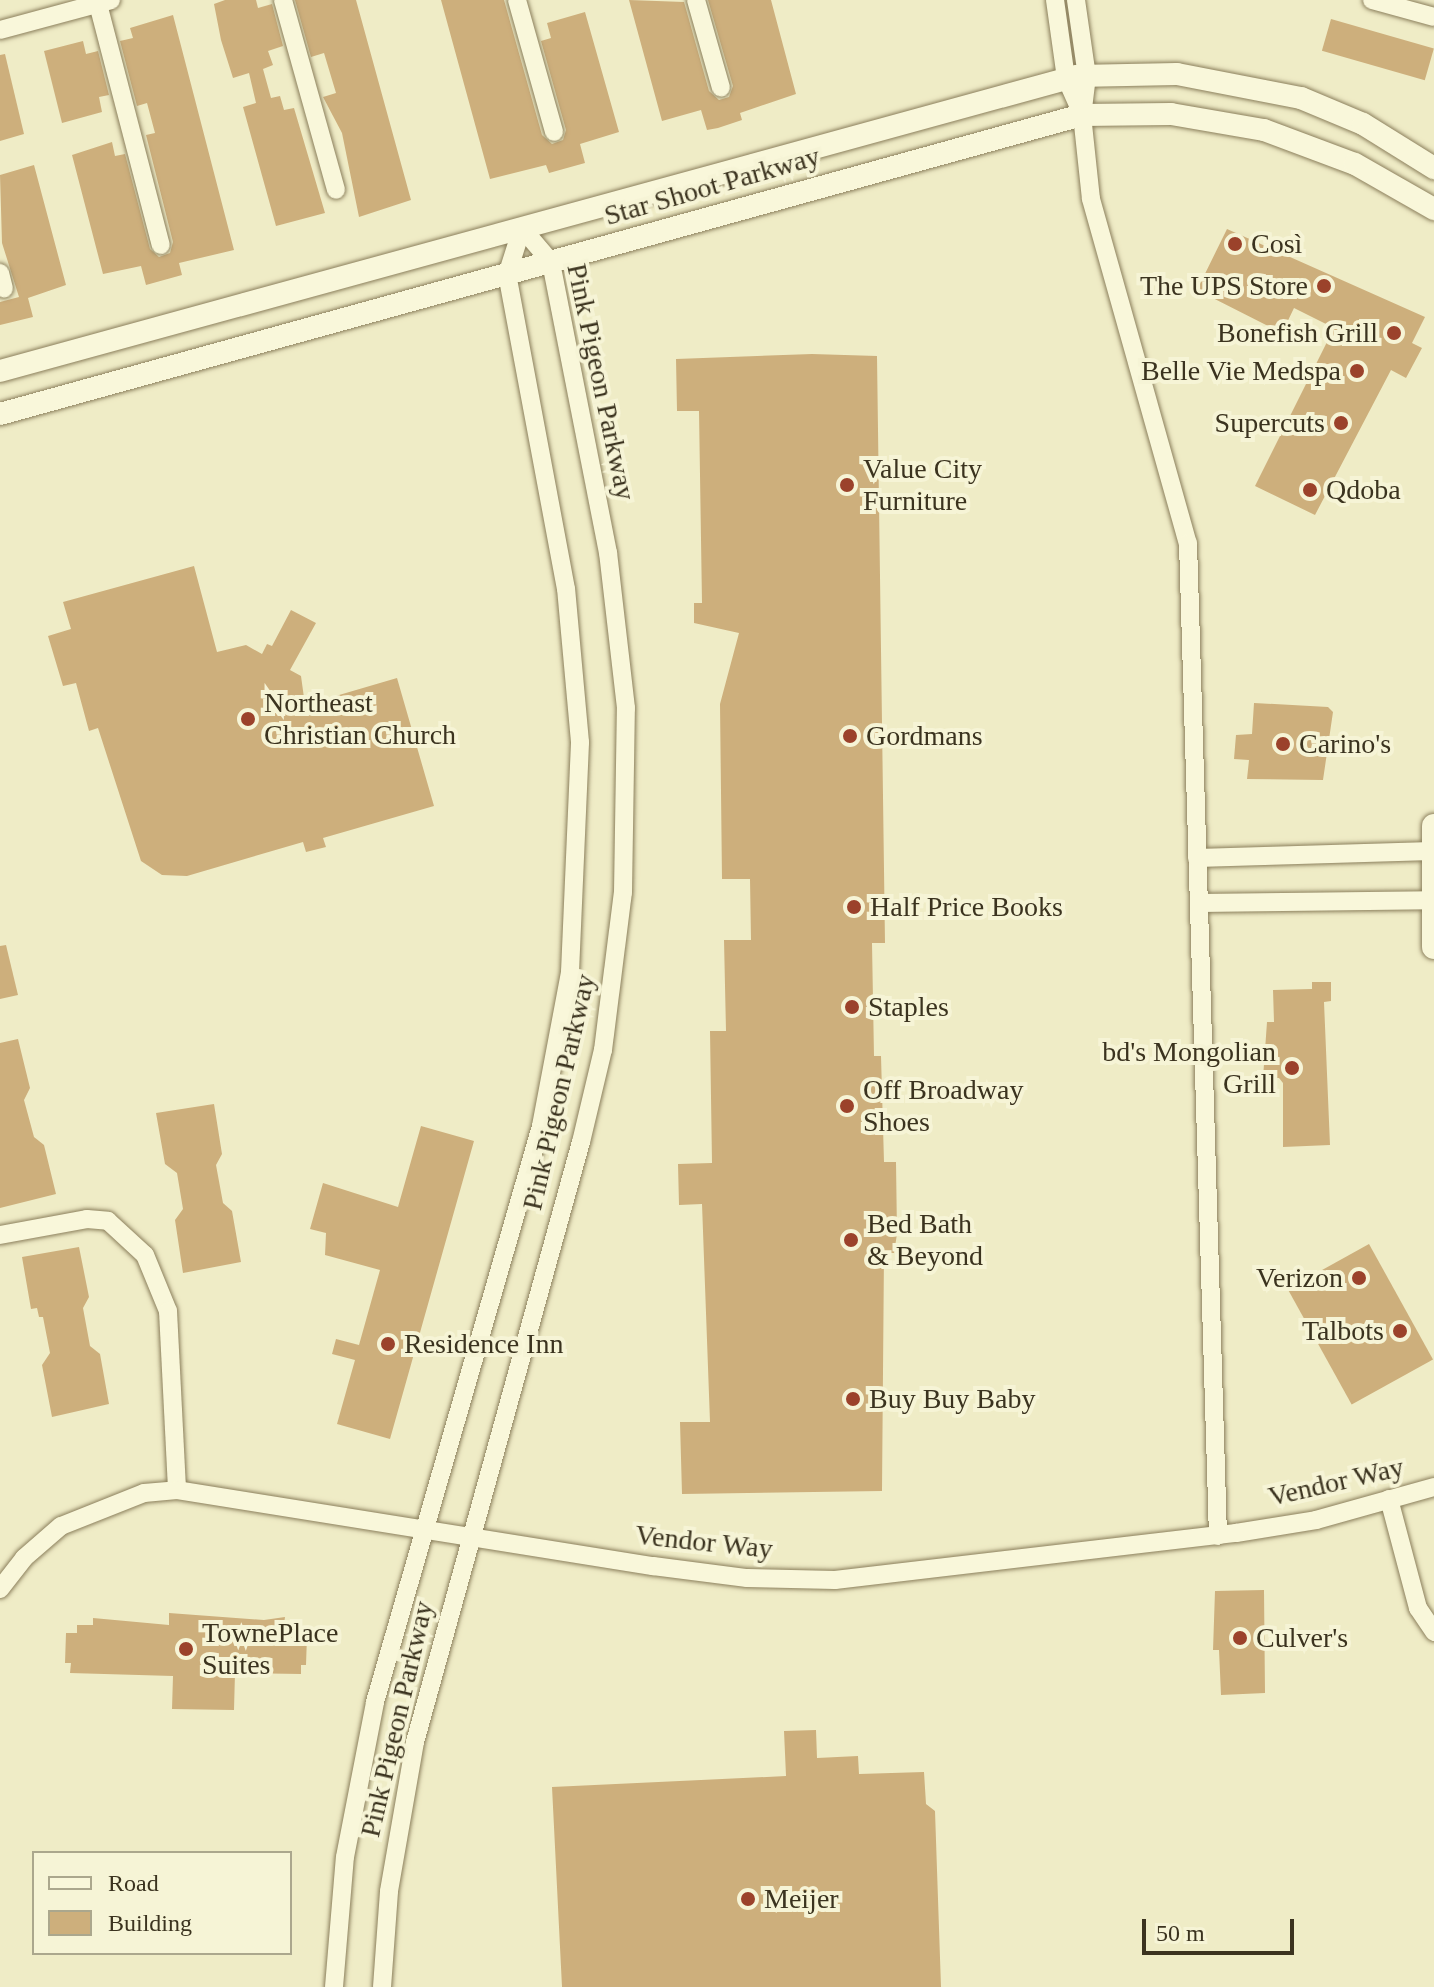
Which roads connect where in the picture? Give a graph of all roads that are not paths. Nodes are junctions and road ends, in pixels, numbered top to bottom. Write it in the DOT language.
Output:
graph roads {
  1 [pos="283,0"];
  2 [pos="517,0"];
  3 [pos="696,0"];
  4 [pos="1055,0"];
  5 [pos="1076,0"];
  6 [pos="1372,0"];
  7 [pos="104,2"];
  8 [pos="1434,17"];
  9 [pos="0,30"];
  10 [pos="1076,77"];
  11 [pos="721,88"];
  12 [pos="1082,115"];
  13 [pos="554,132"];
  14 [pos="1434,168"];
  15 [pos="336,190"];
  16 [pos="1434,209"];
  17 [pos="522,228"];
  18 [pos="161,245"];
  19 [pos="551,262"];
  20 [pos="507,275"];
  21 [pos="0,371"];
  22 [pos="0,414"];
  23 [pos="1434,826"];
  24 [pos="1432,851"];
  25 [pos="1197,858"];
  26 [pos="1431,900"];
  27 [pos="1199,903"];
  28 [pos="1434,947"];
  29 [pos="0,1235"];
  30 [pos="1434,1487"];
  31 [pos="177,1490"];
  32 [pos="1389,1499"];
  33 [pos="423,1531"];
  34 [pos="1218,1536"];
  35 [pos="467,1538"];
  36 [pos="0,1589"];
  37 [pos="1434,1632"];
  38 [pos="334,1987"];
  39 [pos="382,1987"];
  1 -- 15 [label="street"];
  2 -- 13 [label="street"];
  3 -- 11 [label="street"];
  4 -- 10 [label="street"];
  5 -- 10 [label="street"];
  6 -- 8 [label="street"];
  7 -- 9 [label="street"];
  7 -- 18 [label="street"];
  10 -- 12 [label="street"];
  10 -- 14 [label="street, Star Shoot Parkway"];
  10 -- 17 [label="street, Star Shoot Parkway"];
  12 -- 16 [label="street, Star Shoot Parkway"];
  12 -- 19 [label="street, Star Shoot Parkway"];
  12 -- 25 [label="street"];
  17 -- 19 [label="street, Pink Pigeon Parkway"];
  17 -- 20 [label="street, Pink Pigeon Parkway"];
  17 -- 21 [label="street, Star Shoot Parkway"];
  19 -- 20 [label="street, Star Shoot Parkway"];
  19 -- 35 [label="street, Pink Pigeon Parkway"];
  20 -- 22 [label="street, Star Shoot Parkway"];
  20 -- 33 [label="street, Pink Pigeon Parkway"];
  23 -- 24 [label="main road"];
  24 -- 25 [label="street"];
  24 -- 26 [label="main road"];
  25 -- 27 [label="street"];
  26 -- 27 [label="street"];
  26 -- 28 [label="main road"];
  27 -- 34 [label="street"];
  29 -- 31 [label="street"];
  30 -- 32 [label="street, Vendor Way"];
  31 -- 33 [label="street, Vendor Way"];
  31 -- 36 [label="street, Vendor Way"];
  32 -- 34 [label="street, Vendor Way"];
  32 -- 37 [label="street"];
  33 -- 35 [label="street, Vendor Way"];
  33 -- 38 [label="street, Pink Pigeon Parkway"];
  34 -- 35 [label="street, Vendor Way"];
  35 -- 39 [label="street, Pink Pigeon Parkway"];
}
